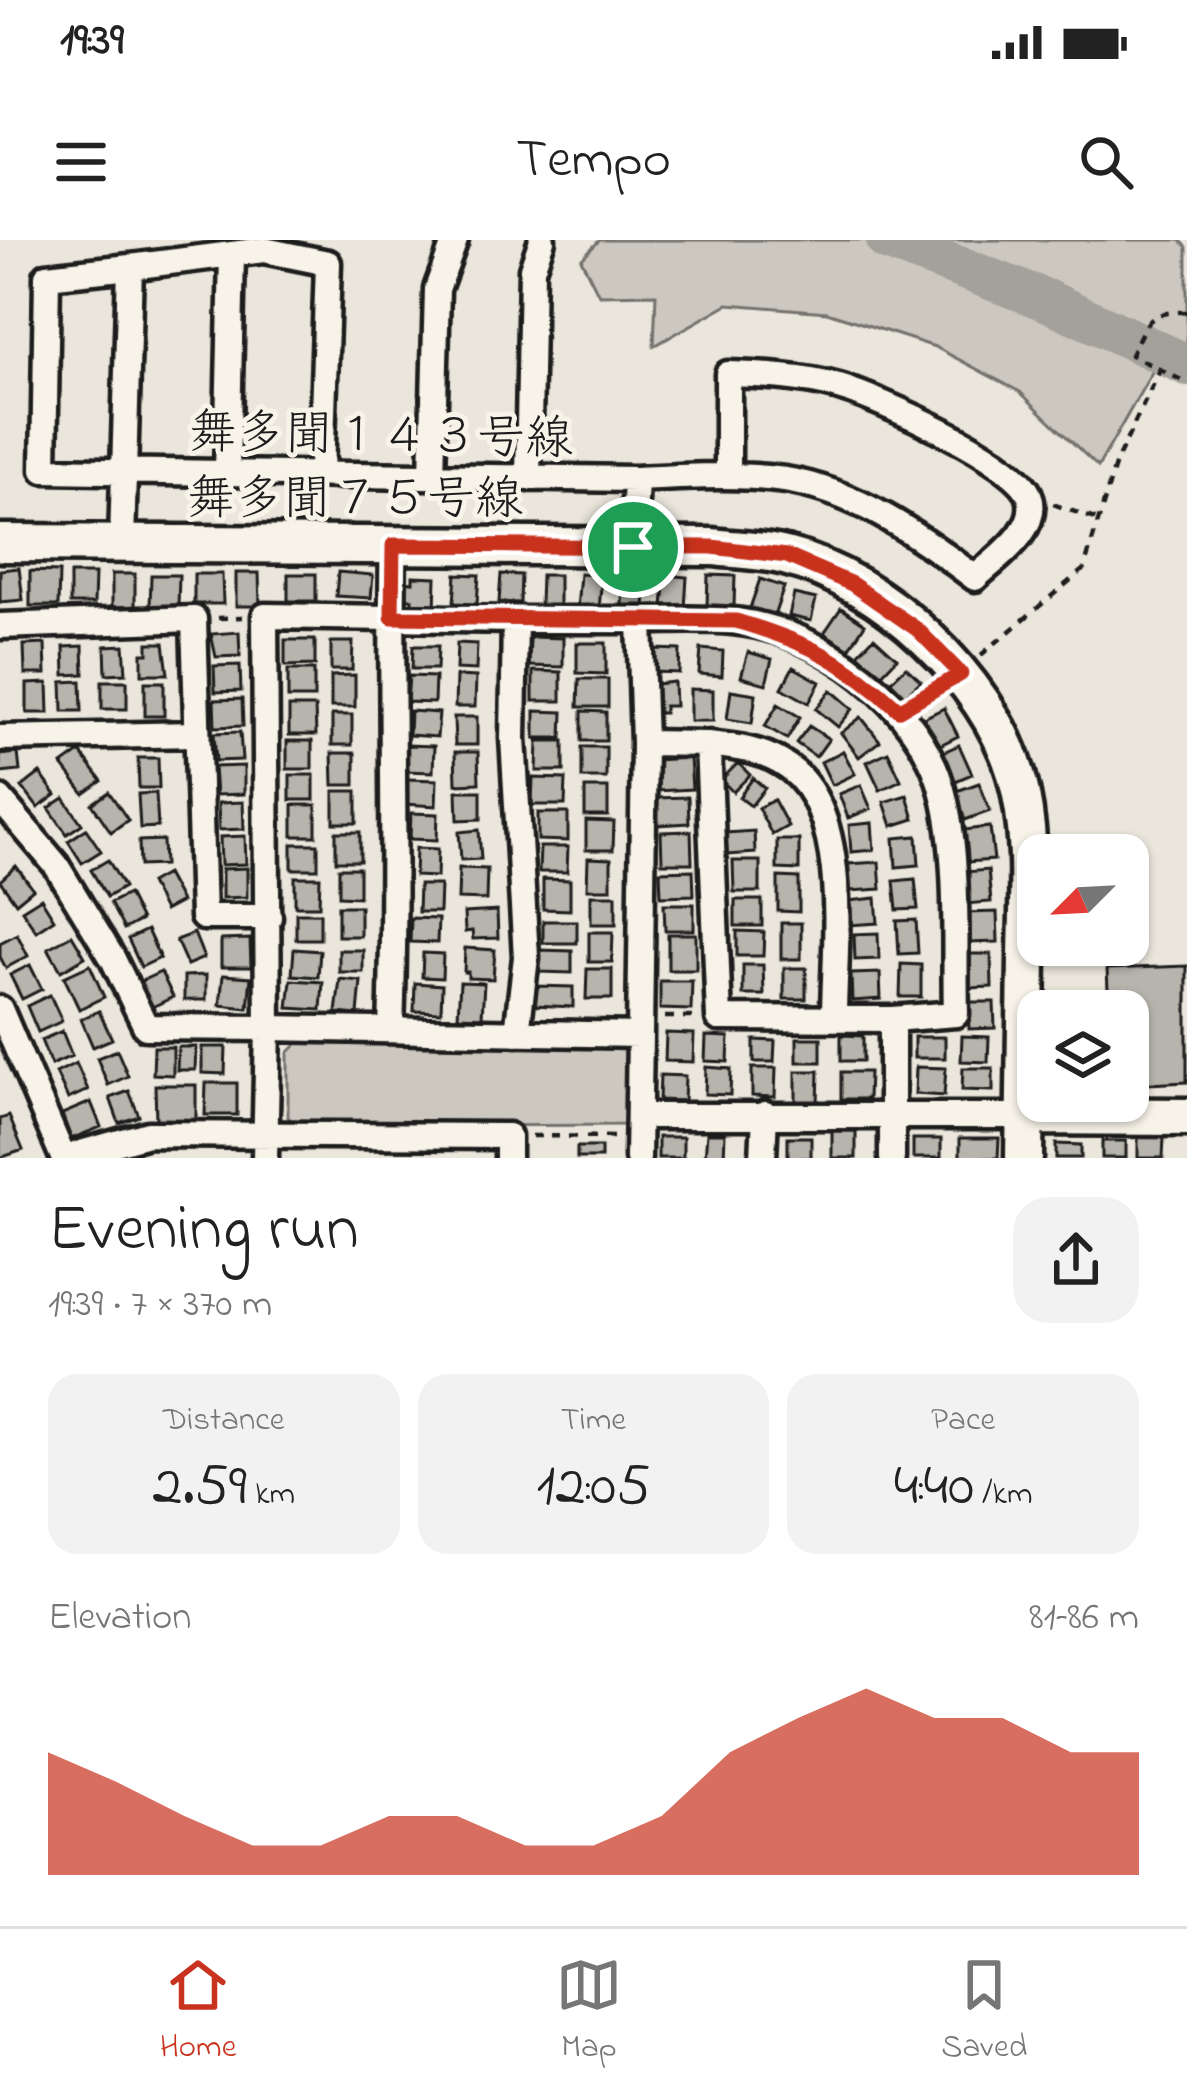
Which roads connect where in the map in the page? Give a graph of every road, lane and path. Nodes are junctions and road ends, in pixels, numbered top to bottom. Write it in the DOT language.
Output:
graph roads {
  1 [pos="455,240"];
  2 [pos="542,240"];
  3 [pos="232,254"];
  4 [pos="130,266"];
  5 [pos="1187,312"];
  6 [pos="1160,370"];
  7 [pos="1187,383"];
  8 [pos="124,471"];
  9 [pos="227,473"];
  10 [pos="321,474"];
  11 [pos="432,476"];
  12 [pos="728,476"];
  13 [pos="528,478"];
  14 [pos="636,479"];
  15 [pos="1030,496"];
  16 [pos="1100,520"];
  17 [pos="122,542"];
  18 [pos="0,543"];
  19 [pos="393,545"];
  20 [pos="633,547"];
  21 [pos="265,616"];
  22 [pos="392,617"];
  23 [pos="194,619"];
  24 [pos="515,620"];
  25 [pos="640,620"];
  26 [pos="0,626"];
  27 [pos="961,674"];
  28 [pos="197,734"];
  29 [pos="0,738"];
  30 [pos="644,743"];
  31 [pos="708,744"];
  32 [pos="0,799"];
  33 [pos="269,917"];
  34 [pos="1027,990"];
  35 [pos="0,1009"];
  36 [pos="834,1017"];
  37 [pos="719,1018"];
  38 [pos="892,1019"];
  39 [pos="641,1026"];
  40 [pos="268,1028"];
  41 [pos="391,1030"];
  42 [pos="517,1033"];
  43 [pos="765,1114"];
  44 [pos="892,1115"];
  45 [pos="1017,1115"];
  46 [pos="1149,1117"];
  47 [pos="1187,1117"];
  48 [pos="1025,1122"];
  49 [pos="639,1137"];
  50 [pos="266,1145"];
  51 [pos="508,1147"];
  52 [pos="385,1148"];
  53 [pos="63,1157"];
  54 [pos="763,1158"];
  55 [pos="892,1158"];
  56 [pos="1024,1158"];
  1 -- 11 [label="street"];
  2 -- 13 [label="street"];
  3 -- 4 [label="street"];
  3 -- 9 [label="street"];
  3 -- 10 [label="street"];
  4 -- 8 [label="street"];
  4 -- 8 [label="street, 舞多聞１４３号線"];
  5 -- 6 [label="path"];
  6 -- 7 [label="path"];
  6 -- 16 [label="path"];
  8 -- 9 [label="street, 舞多聞１４３号線"];
  8 -- 17 [label="street"];
  9 -- 10 [label="street, 舞多聞１４３号線"];
  10 -- 11 [label="street, 舞多聞１４３号線"];
  11 -- 13 [label="street, 舞多聞１４３号線"];
  12 -- 14 [label="street, 舞多聞１４３号線"];
  12 -- 15 [label="street, 舞多聞１４３号線"];
  12 -- 15 [label="street"];
  13 -- 14 [label="street, 舞多聞１４３号線"];
  14 -- 20 [label="street"];
  15 -- 16 [label="path"];
  16 -- 27 [label="path"];
  17 -- 18 [label="street, 舞多聞７５号線"];
  17 -- 19 [label="street, 舞多聞７５号線"];
  19 -- 20 [label="street, 舞多聞７５号線"];
  19 -- 22 [label="street"];
  20 -- 27 [label="street, 舞多聞７５号線"];
  21 -- 22 [label="street"];
  21 -- 23 [label="path"];
  21 -- 33 [label="street"];
  22 -- 24 [label="street"];
  22 -- 41 [label="street"];
  23 -- 26 [label="street"];
  23 -- 28 [label="street"];
  24 -- 25 [label="street"];
  24 -- 42 [label="street"];
  25 -- 30 [label="street"];
  25 -- 38 [label="street"];
  27 -- 34 [label="street, 舞多聞７５号線"];
  28 -- 29 [label="street"];
  28 -- 33 [label="street"];
  30 -- 31 [label="street"];
  30 -- 39 [label="street"];
  31 -- 36 [label="street"];
  31 -- 37 [label="street"];
  32 -- 40 [label="street"];
  33 -- 40 [label="street"];
  35 -- 53 [label="street"];
  36 -- 37 [label="street"];
  36 -- 38 [label="street"];
  37 -- 39 [label="path"];
  38 -- 44 [label="street"];
  39 -- 42 [label="street"];
  39 -- 49 [label="street"];
  40 -- 41 [label="street"];
  40 -- 50 [label="street"];
  41 -- 42 [label="street"];
  43 -- 44 [label="street"];
  43 -- 49 [label="street"];
  43 -- 54 [label="street"];
  44 -- 45 [label="street"];
  44 -- 55 [label="street"];
  46 -- 47 [label="street"];
  48 -- 56 [label="street, 舞多聞７５号線"];
  49 -- 51 [label="path"];
  50 -- 52 [label="street"];
  50 -- 53 [label="street"];
  51 -- 52 [label="street"];
}
